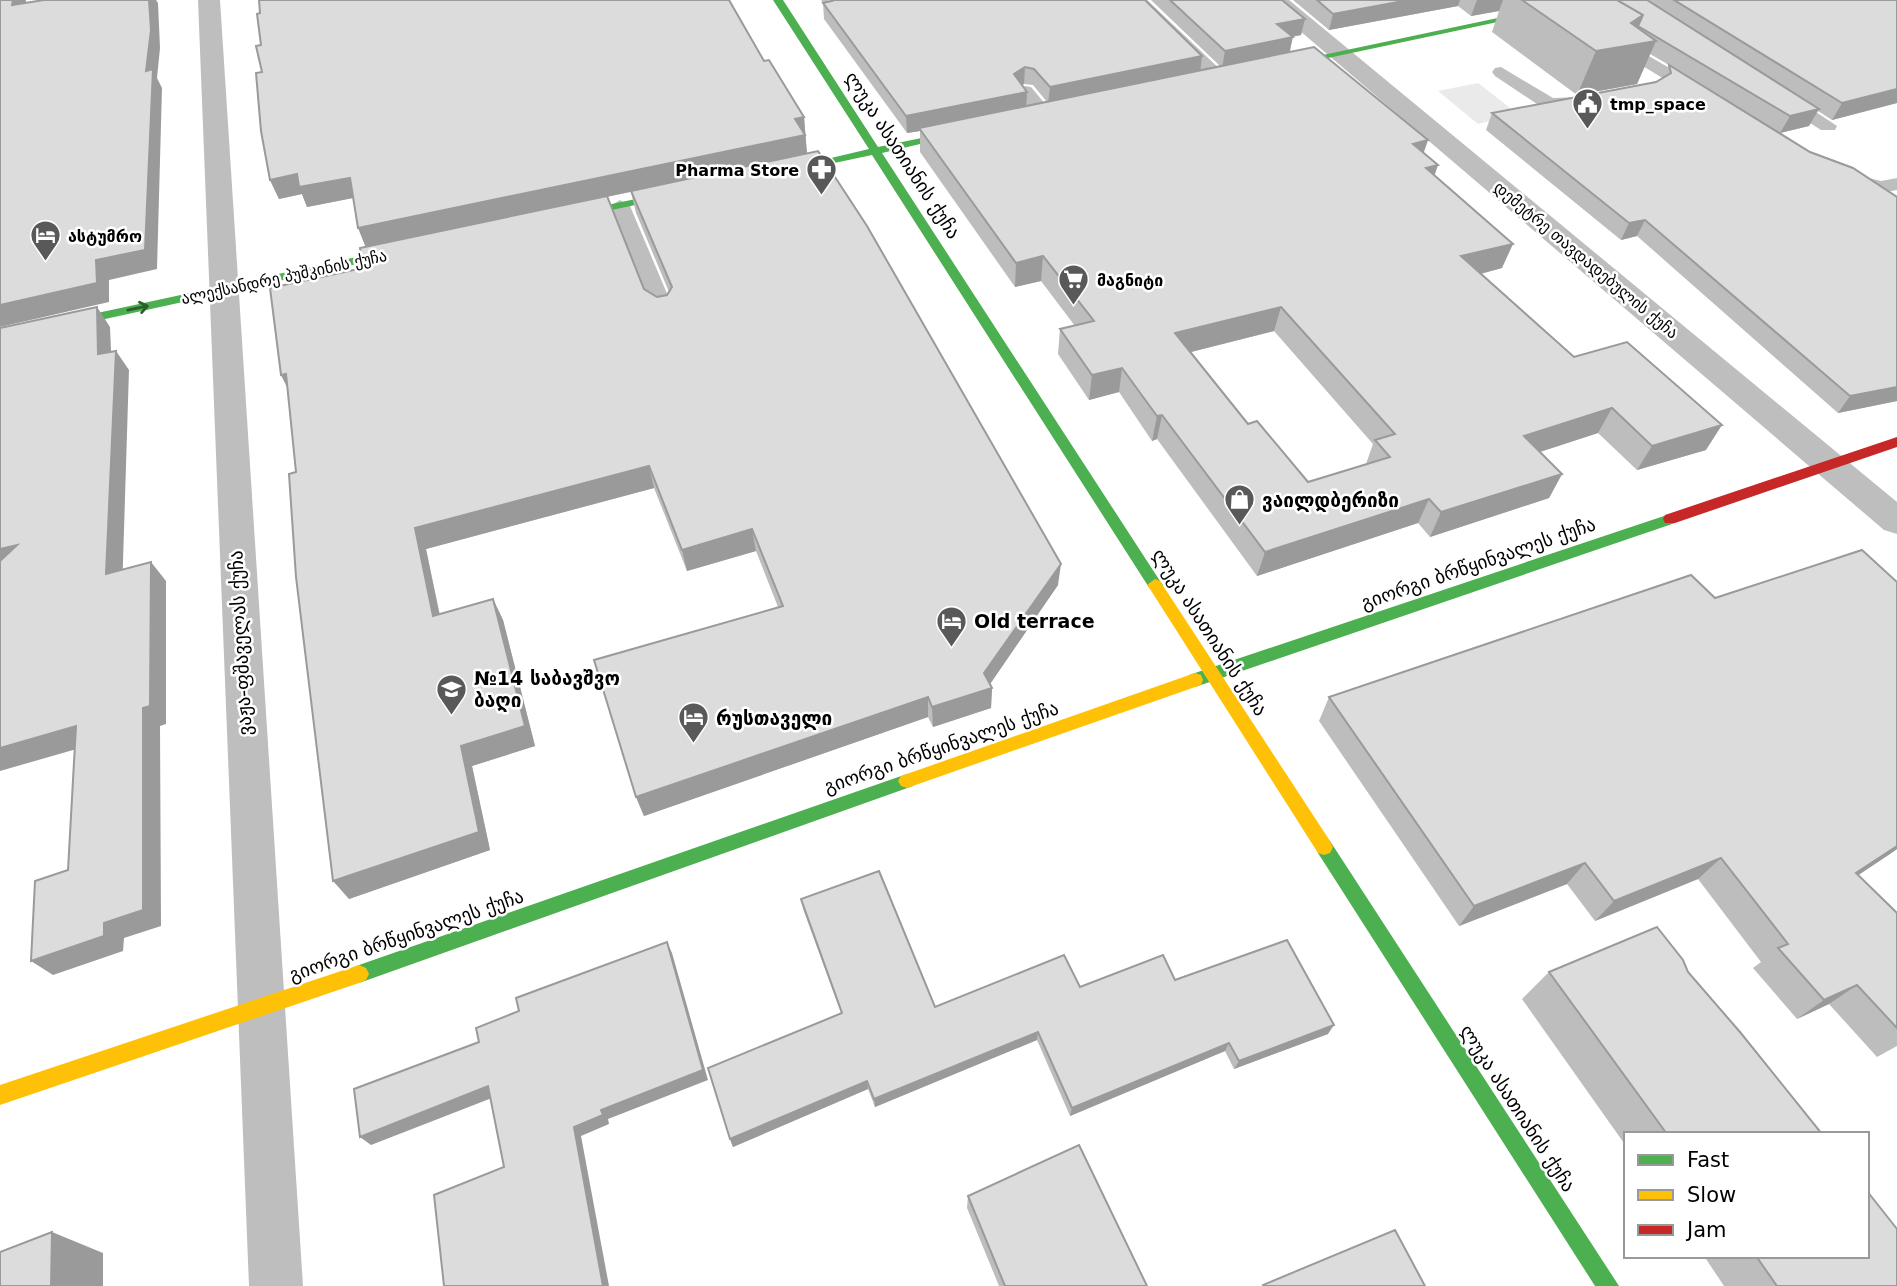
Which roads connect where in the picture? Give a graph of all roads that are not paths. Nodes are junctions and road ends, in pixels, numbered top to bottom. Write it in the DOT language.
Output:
graph roads {
  1 [pos="209,0"];
  2 [pos="778,0"];
  3 [pos="1138,0"];
  4 [pos="1275,0"];
  5 [pos="1596,0"];
  6 [pos="1560,7"];
  7 [pos="1583,21"];
  8 [pos="1341,53"];
  9 [pos="1259,70"];
  10 [pos="1501,72"];
  11 [pos="1226,77"];
  12 [pos="1195,83"];
  13 [pos="1652,88"];
  14 [pos="1769,89"];
  15 [pos="1025,91"];
  16 [pos="1599,99"];
  17 [pos="1718,105"];
  18 [pos="1044,115"];
  19 [pos="992,126"];
  20 [pos="1828,126"];
  21 [pos="875,152"];
  22 [pos="1829,171"];
  23 [pos="754,177"];
  24 [pos="1897,184"];
  25 [pos="700,189"];
  26 [pos="620,206"];
  27 [pos="540,223"];
  28 [pos="433,245"];
  29 [pos="220,290"];
  30 [pos="663,310"];
  31 [pos="0,338"];
  32 [pos="1897,442"];
  33 [pos="1832,466"];
  34 [pos="1897,521"];
  35 [pos="1212,675"];
  36 [pos="262,1008"];
  37 [pos="0,1095"];
  38 [pos="275,1286"];
  39 [pos="1608,1286"];
  1 -- 29 [label="street, ვაჟა-ფშაველას ქუჩა"];
  2 -- 21 [label="street, ლუკა ასათიანის ქუჩა"];
  3 -- 11 [label="lane"];
  4 -- 8 [label="street, დემეტრე თავდადებულის ქუჩა"];
  5 -- 6 [label="street"];
  6 -- 7 [label="lane"];
  6 -- 8 [label="street"];
  8 -- 9 [label="street"];
  8 -- 33 [label="street, დემეტრე თავდადებულის ქუჩა"];
  10 -- 16 [label="lane"];
  11 -- 12 [label="street"];
  13 -- 17 [label="lane"];
  14 -- 20 [label="lane"];
  15 -- 18 [label="lane"];
  19 -- 21 [label="street"];
  21 -- 23 [label="street"];
  21 -- 35 [label="street, ლუკა ასათიანის ქუჩა"];
  22 -- 24 [label="lane"];
  25 -- 26 [label="street"];
  26 -- 27 [label="street"];
  26 -- 30 [label="lane"];
  28 -- 29 [label="street, ალექსანდრე პუშკინის ქუჩა"];
  31 -- 29 [label="street, ალექსანდრე პუშკინის ქუჩა, one-way"];
  29 -- 36 [label="street, ვაჟა-ფშაველას ქუჩა"];
  32 -- 33 [label="street, გიორგი ბრწყინვალეს ქუჩა"];
  33 -- 34 [label="street, დემეტრე თავდადებულის ქუჩა"];
  33 -- 35 [label="street, გიორგი ბრწყინვალეს ქუჩა"];
  35 -- 36 [label="street, გიორგი ბრწყინვალეს ქუჩა"];
  35 -- 39 [label="street, ლუკა ასათიანის ქუჩა"];
  36 -- 37 [label="street, გიორგი ბრწყინვალეს ქუჩა"];
  36 -- 38 [label="street, ვაჟა-ფშაველას ქუჩა"];
}
